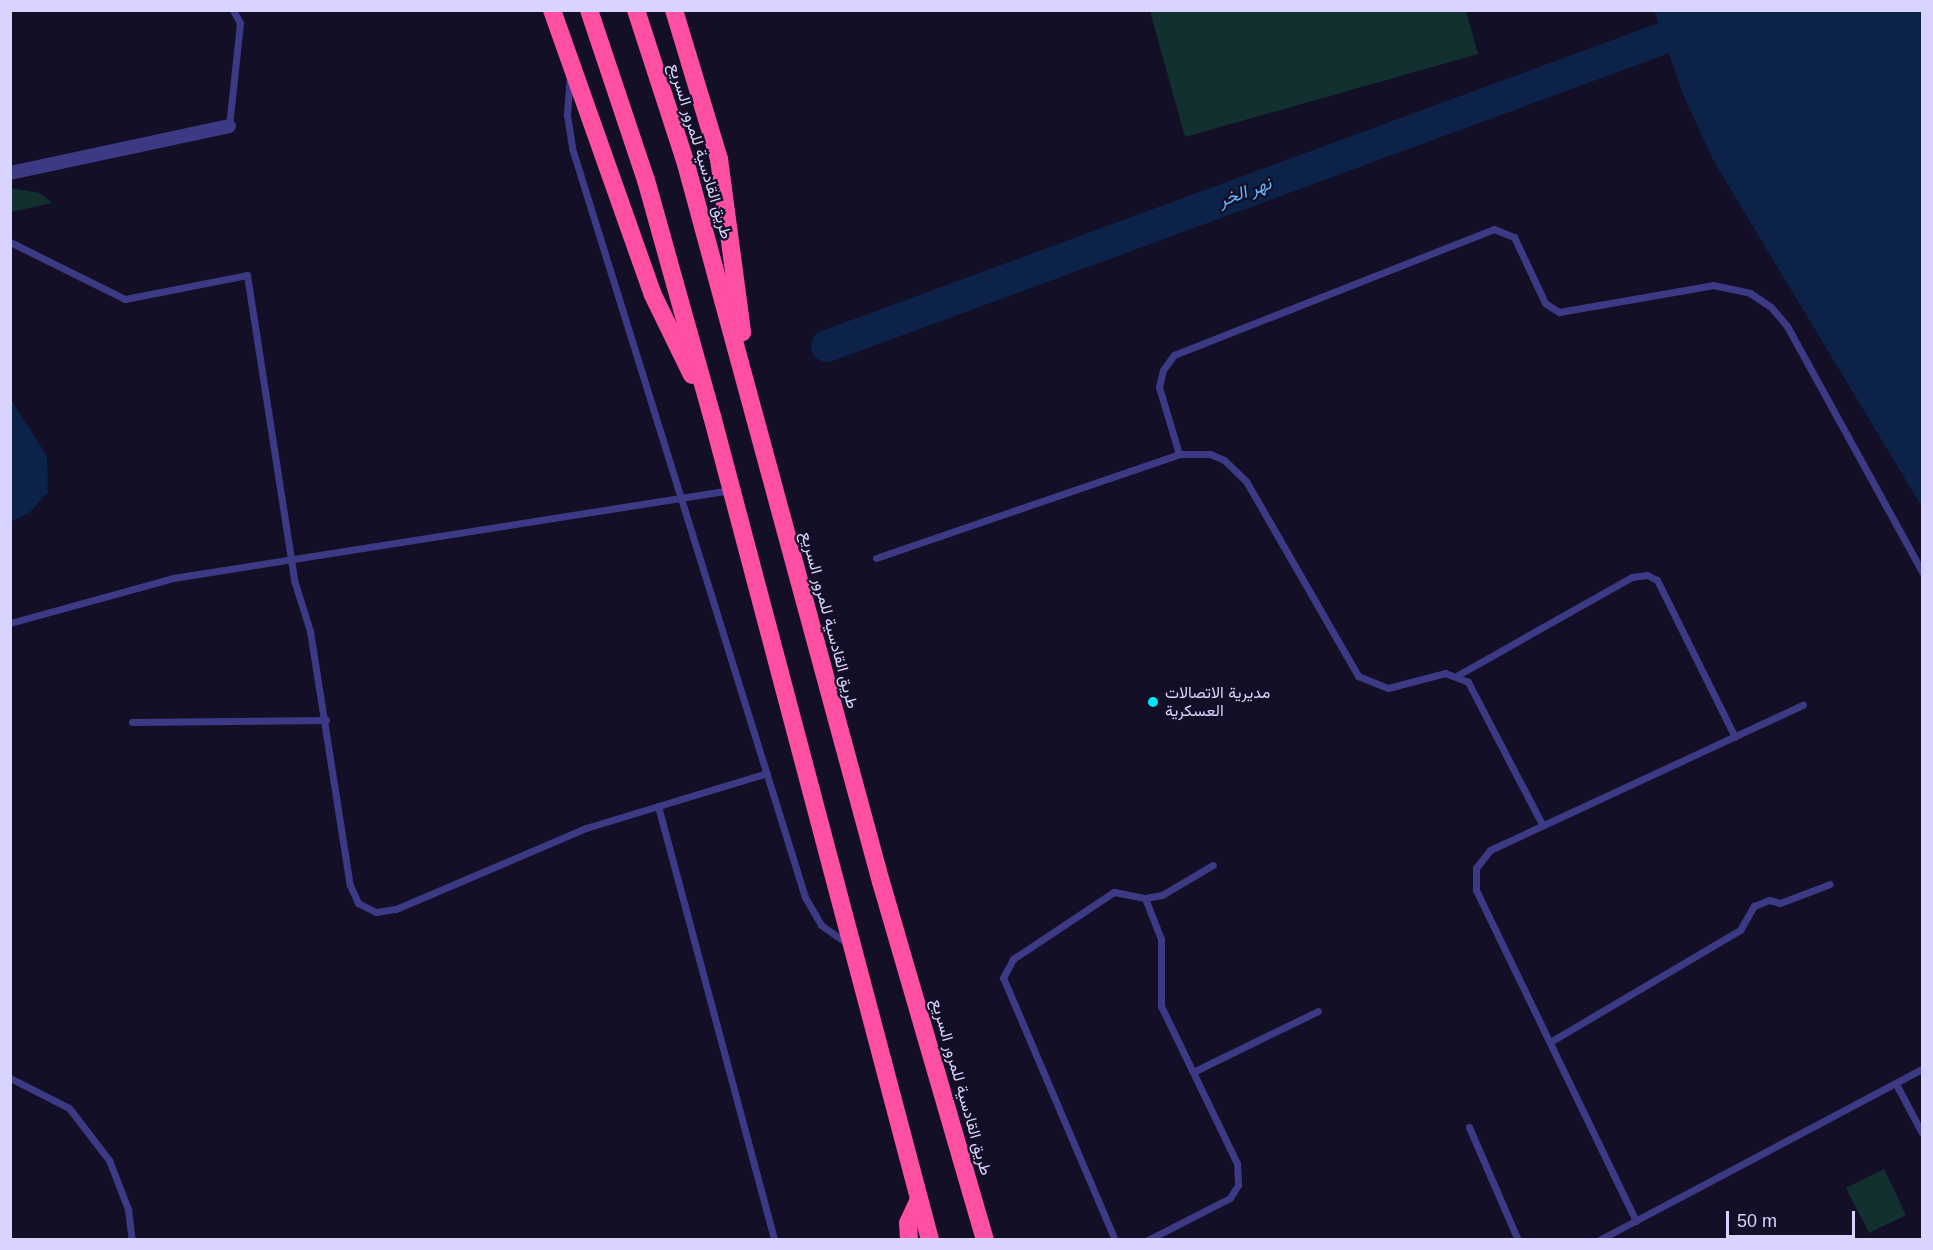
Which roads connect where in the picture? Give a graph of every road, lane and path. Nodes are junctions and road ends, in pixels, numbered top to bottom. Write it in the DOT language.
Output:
graph roads {
  1 [pos="233,10"];
  2 [pos="552,10"];
  3 [pos="589,10"];
  4 [pos="636,10"];
  5 [pos="674,10"];
  6 [pos="571,64"];
  7 [pos="228,126"];
  8 [pos="10,173"];
  9 [pos="10,242"];
  10 [pos="751,402"];
  11 [pos="712,416"];
  12 [pos="1179,454"];
  13 [pos="731,490"];
  14 [pos="682,499"];
  15 [pos="876,558"];
  16 [pos="290,559"];
  17 [pos="1923,573"];
  18 [pos="10,623"];
  19 [pos="1458,675"];
  20 [pos="1803,705"];
  21 [pos="326,720"];
  22 [pos="132,722"];
  23 [pos="1735,737"];
  24 [pos="767,773"];
  25 [pos="658,806"];
  26 [pos="1543,826"];
  27 [pos="1213,865"];
  28 [pos="1830,884"];
  29 [pos="1145,898"];
  30 [pos="852,946"];
  31 [pos="1318,1011"];
  32 [pos="1550,1042"];
  33 [pos="1923,1069"];
  34 [pos="1193,1072"];
  35 [pos="10,1078"];
  36 [pos="1896,1084"];
  37 [pos="1469,1127"];
  38 [pos="1923,1133"];
  39 [pos="919,1199"];
  40 [pos="1636,1221"];
  41 [pos="132,1239"];
  42 [pos="774,1239"];
  43 [pos="909,1239"];
  44 [pos="930,1239"];
  45 [pos="985,1239"];
  46 [pos="1115,1239"];
  47 [pos="1148,1239"];
  48 [pos="1518,1239"];
  49 [pos="1599,1239"];
  1 -- 7 [label="lane"];
  2 -- 6 [label="highway"];
  3 -- 11 [label="highway"];
  4 -- 10 [label="highway, طريق القادسية للمرور السريع"];
  5 -- 10 [label="highway"];
  6 -- 11 [label="highway"];
  6 -- 14 [label="lane"];
  7 -- 8 [label="street"];
  9 -- 16 [label="lane"];
  10 -- 45 [label="highway, طريق القادسية للمرور السريع"];
  11 -- 13 [label="highway"];
  12 -- 15 [label="lane"];
  12 -- 17 [label="lane"];
  12 -- 19 [label="lane"];
  13 -- 14 [label="lane"];
  13 -- 30 [label="highway"];
  14 -- 16 [label="lane"];
  14 -- 24 [label="lane"];
  16 -- 18 [label="lane"];
  16 -- 21 [label="lane"];
  19 -- 23 [label="lane"];
  19 -- 26 [label="lane"];
  20 -- 23 [label="lane"];
  21 -- 22 [label="lane"];
  21 -- 25 [label="lane"];
  23 -- 26 [label="lane"];
  24 -- 25 [label="lane"];
  24 -- 30 [label="lane"];
  25 -- 42 [label="lane"];
  26 -- 32 [label="lane"];
  27 -- 29 [label="lane"];
  28 -- 32 [label="lane"];
  29 -- 34 [label="lane"];
  29 -- 46 [label="lane"];
  30 -- 39 [label="highway"];
  31 -- 34 [label="lane"];
  32 -- 40 [label="lane"];
  33 -- 36 [label="lane"];
  34 -- 47 [label="lane"];
  35 -- 41 [label="lane"];
  36 -- 38 [label="lane"];
  36 -- 40 [label="lane"];
  37 -- 48 [label="lane"];
  39 -- 43 [label="highway"];
  39 -- 44 [label="highway"];
  40 -- 49 [label="lane"];
}
